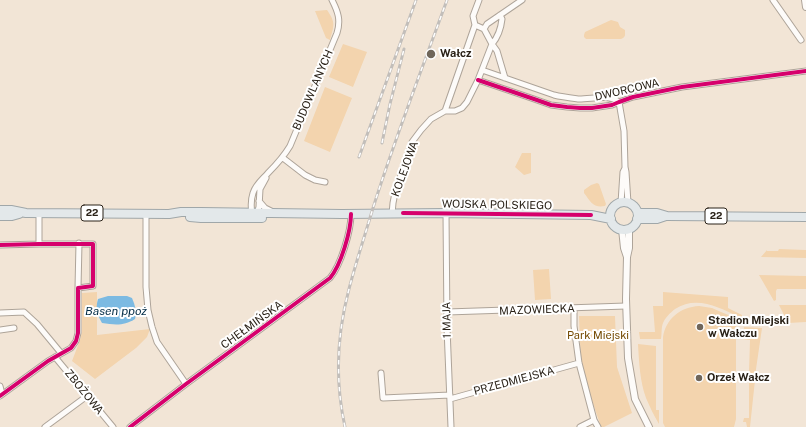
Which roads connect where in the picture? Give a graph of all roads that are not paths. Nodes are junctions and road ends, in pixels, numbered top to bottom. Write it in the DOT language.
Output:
graph roads {
  1 [pos="332,0"];
  2 [pos="479,0"];
  3 [pos="522,0"];
  4 [pos="773,0"];
  5 [pos="805,0"];
  6 [pos="806,7"];
  7 [pos="500,15"];
  8 [pos="475,25"];
  9 [pos="484,29"];
  10 [pos="801,40"];
  11 [pos="492,44"];
  12 [pos="482,70"];
  13 [pos="806,71"];
  14 [pos="505,78"];
  15 [pos="478,80"];
  16 [pos="554,95"];
  17 [pos="620,102"];
  18 [pos="551,105"];
  19 [pos="445,111"];
  20 [pos="283,158"];
  21 [pos="268,174"];
  22 [pos="325,182"];
  23 [pos="259,201"];
  24 [pos="624,203"];
  25 [pos="0,210"];
  26 [pos="26,213"];
  27 [pos="39,213"];
  28 [pos="146,213"];
  29 [pos="276,213"];
  30 [pos="446,213"];
  31 [pos="342,214"];
  32 [pos="351,214"];
  33 [pos="392,214"];
  34 [pos="254,215"];
  35 [pos="611,215"];
  36 [pos="0,216"];
  37 [pos="638,216"];
  38 [pos="806,217"];
  39 [pos="625,229"];
  40 [pos="78,243"];
  41 [pos="39,244"];
  42 [pos="0,245"];
  43 [pos="78,288"];
  44 [pos="626,306"];
  45 [pos="574,308"];
  46 [pos="0,312"];
  47 [pos="447,312"];
  48 [pos="14,328"];
  49 [pos="0,330"];
  50 [pos="61,353"];
  51 [pos="55,357"];
  52 [pos="579,363"];
  53 [pos="381,373"];
  54 [pos="186,384"];
  55 [pos="0,386"];
  56 [pos="1,395"];
  57 [pos="87,396"];
  58 [pos="450,397"];
  59 [pos="594,420"];
  60 [pos="45,427"];
  61 [pos="112,427"];
  62 [pos="130,427"];
  63 [pos="451,427"];
  64 [pos="580,427"];
  65 [pos="598,427"];
  66 [pos="649,427"];
  1 -- 20 [label="street, BUDOWLANYCH"];
  2 -- 8 [label="street"];
  3 -- 7 [label="street"];
  4 -- 10 [label="street"];
  5 -- 6 [label="street"];
  7 -- 9 [label="street"];
  7 -- 11 [label="street"];
  8 -- 9 [label="street"];
  8 -- 19 [label="street"];
  9 -- 11 [label="street"];
  11 -- 12 [label="street"];
  11 -- 14 [label="street"];
  12 -- 14 [label="street, DWORCOWA"];
  12 -- 15 [label="street"];
  13 -- 17 [label="street, DWORCOWA"];
  14 -- 16 [label="street, DWORCOWA"];
  15 -- 18 [label="street, DWORCOWA"];
  15 -- 19 [label="street"];
  16 -- 17 [label="street, DWORCOWA"];
  16 -- 18 [label="street"];
  17 -- 18 [label="street, DWORCOWA"];
  17 -- 24 [label="street"];
  19 -- 33 [label="street, KOLEJOWA"];
  20 -- 21 [label="street, BUDOWLANYCH"];
  20 -- 22 [label="street"];
  21 -- 23 [label="street, BUDOWLANYCH"];
  21 -- 34 [label="street, BUDOWLANYCH"];
  23 -- 29 [label="street"];
  23 -- 34 [label="street, BUDOWLANYCH"];
  24 -- 35 [label="main road"];
  24 -- 37 [label="main road"];
  25 -- 26 [label="main road, WOJSKA POLSKIEGO / 22"];
  26 -- 27 [label="main road, WOJSKA POLSKIEGO / 22"];
  26 -- 36 [label="main road, WOJSKA POLSKIEGO / 22"];
  27 -- 28 [label="main road, WOJSKA POLSKIEGO / 22"];
  27 -- 41 [label="street"];
  28 -- 34 [label="main road, WOJSKA POLSKIEGO / 22"];
  28 -- 54 [label="street"];
  29 -- 31 [label="main road, WOJSKA POLSKIEGO / 22"];
  29 -- 34 [label="main road, WOJSKA POLSKIEGO / 22"];
  30 -- 33 [label="main road, WOJSKA POLSKIEGO / 22"];
  30 -- 35 [label="main road, WOJSKA POLSKIEGO / 22"];
  30 -- 47 [label="street, 1 MAJA"];
  31 -- 32 [label="main road, WOJSKA POLSKIEGO / 22"];
  31 -- 34 [label="main road, WOJSKA POLSKIEGO / 22"];
  32 -- 33 [label="main road, WOJSKA POLSKIEGO / 22"];
  32 -- 54 [label="street, CHEŁMIŃSKA"];
  35 -- 39 [label="main road"];
  37 -- 38 [label="main road, 22"];
  37 -- 39 [label="main road"];
  39 -- 44 [label="street"];
  40 -- 41 [label="street"];
  40 -- 43 [label="street"];
  40 -- 43 [label="street"];
  41 -- 42 [label="street"];
  43 -- 50 [label="street"];
  44 -- 45 [label="street, MAZOWIECKA"];
  44 -- 66 [label="street"];
  45 -- 47 [label="street, MAZOWIECKA"];
  45 -- 52 [label="street"];
  46 -- 50 [label="street"];
  47 -- 58 [label="street, 1 MAJA"];
  48 -- 49 [label="street"];
  50 -- 51 [label="street"];
  51 -- 56 [label="street"];
  51 -- 57 [label="street, ZBOŻOWA"];
  52 -- 58 [label="street, PRZEDMIEJSKA"];
  52 -- 59 [label="street"];
  53 -- 58 [label="street, PRZEDMIEJSKA"];
  54 -- 62 [label="street, CHEŁMIŃSKA"];
  55 -- 56 [label="street"];
  57 -- 60 [label="street"];
  57 -- 61 [label="street, ZBOŻOWA"];
  58 -- 63 [label="street, 1 MAJA"];
  59 -- 64 [label="street"];
  59 -- 65 [label="street"];
}
